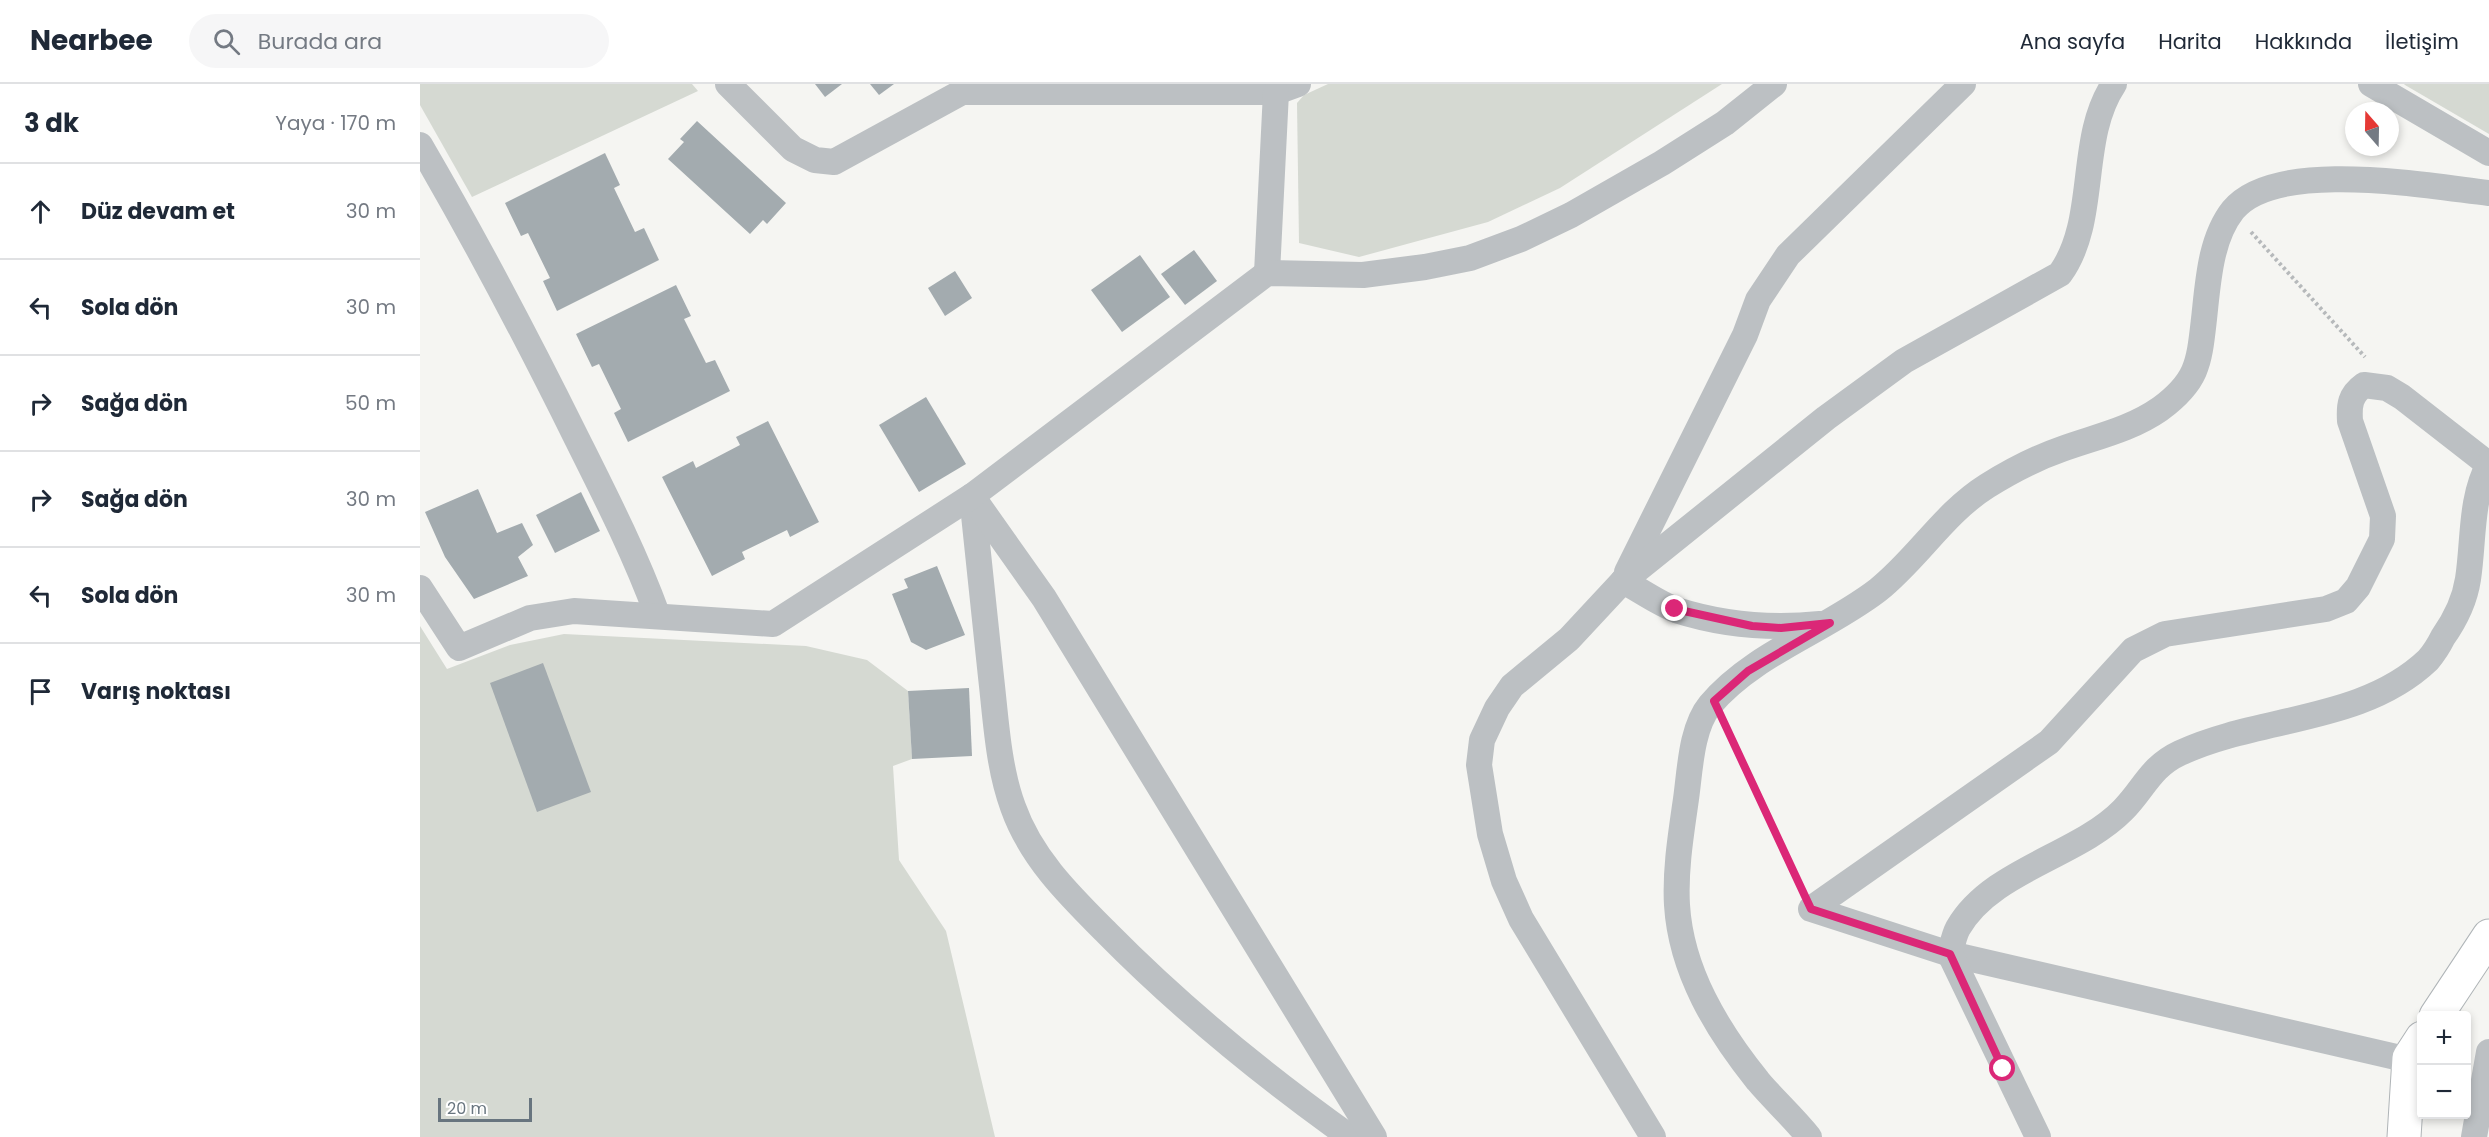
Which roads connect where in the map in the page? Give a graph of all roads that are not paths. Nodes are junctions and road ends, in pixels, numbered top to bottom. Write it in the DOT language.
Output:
graph roads {
  1 [pos="728,84"];
  2 [pos="1774,84"];
  3 [pos="1963,84"];
  4 [pos="2114,84"];
  5 [pos="2371,84"];
  6 [pos="967,88"];
  7 [pos="1287,88"];
  8 [pos="420,145"];
  9 [pos="2489,153"];
  10 [pos="2489,193"];
  11 [pos="1267,273"];
  12 [pos="2488,464"];
  13 [pos="972,496"];
  14 [pos="1623,581"];
  15 [pos="420,588"];
  16 [pos="657,614"];
  17 [pos="1830,623"];
  18 [pos="2489,936"];
  19 [pos="1950,954"];
  20 [pos="2439,1011"];
  21 [pos="2489,1052"];
  22 [pos="2417,1053"];
  23 [pos="2479,1085"];
  24 [pos="1350,1137"];
  25 [pos="1374,1137"];
  26 [pos="1653,1137"];
  27 [pos="1809,1137"];
  28 [pos="2038,1137"];
  29 [pos="2404,1137"];
  30 [pos="2474,1137"];
  1 -- 6 [label="street"];
  2 -- 11 [label="street"];
  3 -- 14 [label="street"];
  4 -- 14 [label="street"];
  5 -- 9 [label="street"];
  6 -- 7 [label="street"];
  7 -- 11 [label="street"];
  8 -- 16 [label="street"];
  10 -- 17 [label="street"];
  11 -- 13 [label="street"];
  12 -- 19 [label="street"];
  12 -- 19 [label="street"];
  13 -- 16 [label="street"];
  13 -- 24 [label="street"];
  13 -- 25 [label="street"];
  14 -- 17 [label="street"];
  14 -- 26 [label="street"];
  15 -- 16 [label="street"];
  17 -- 27 [label="street"];
  18 -- 20 [label="main road"];
  19 -- 22 [label="street"];
  19 -- 28 [label="street"];
  21 -- 23 [label="street"];
  22 -- 29 [label="main road"];
  23 -- 30 [label="street"];
}
